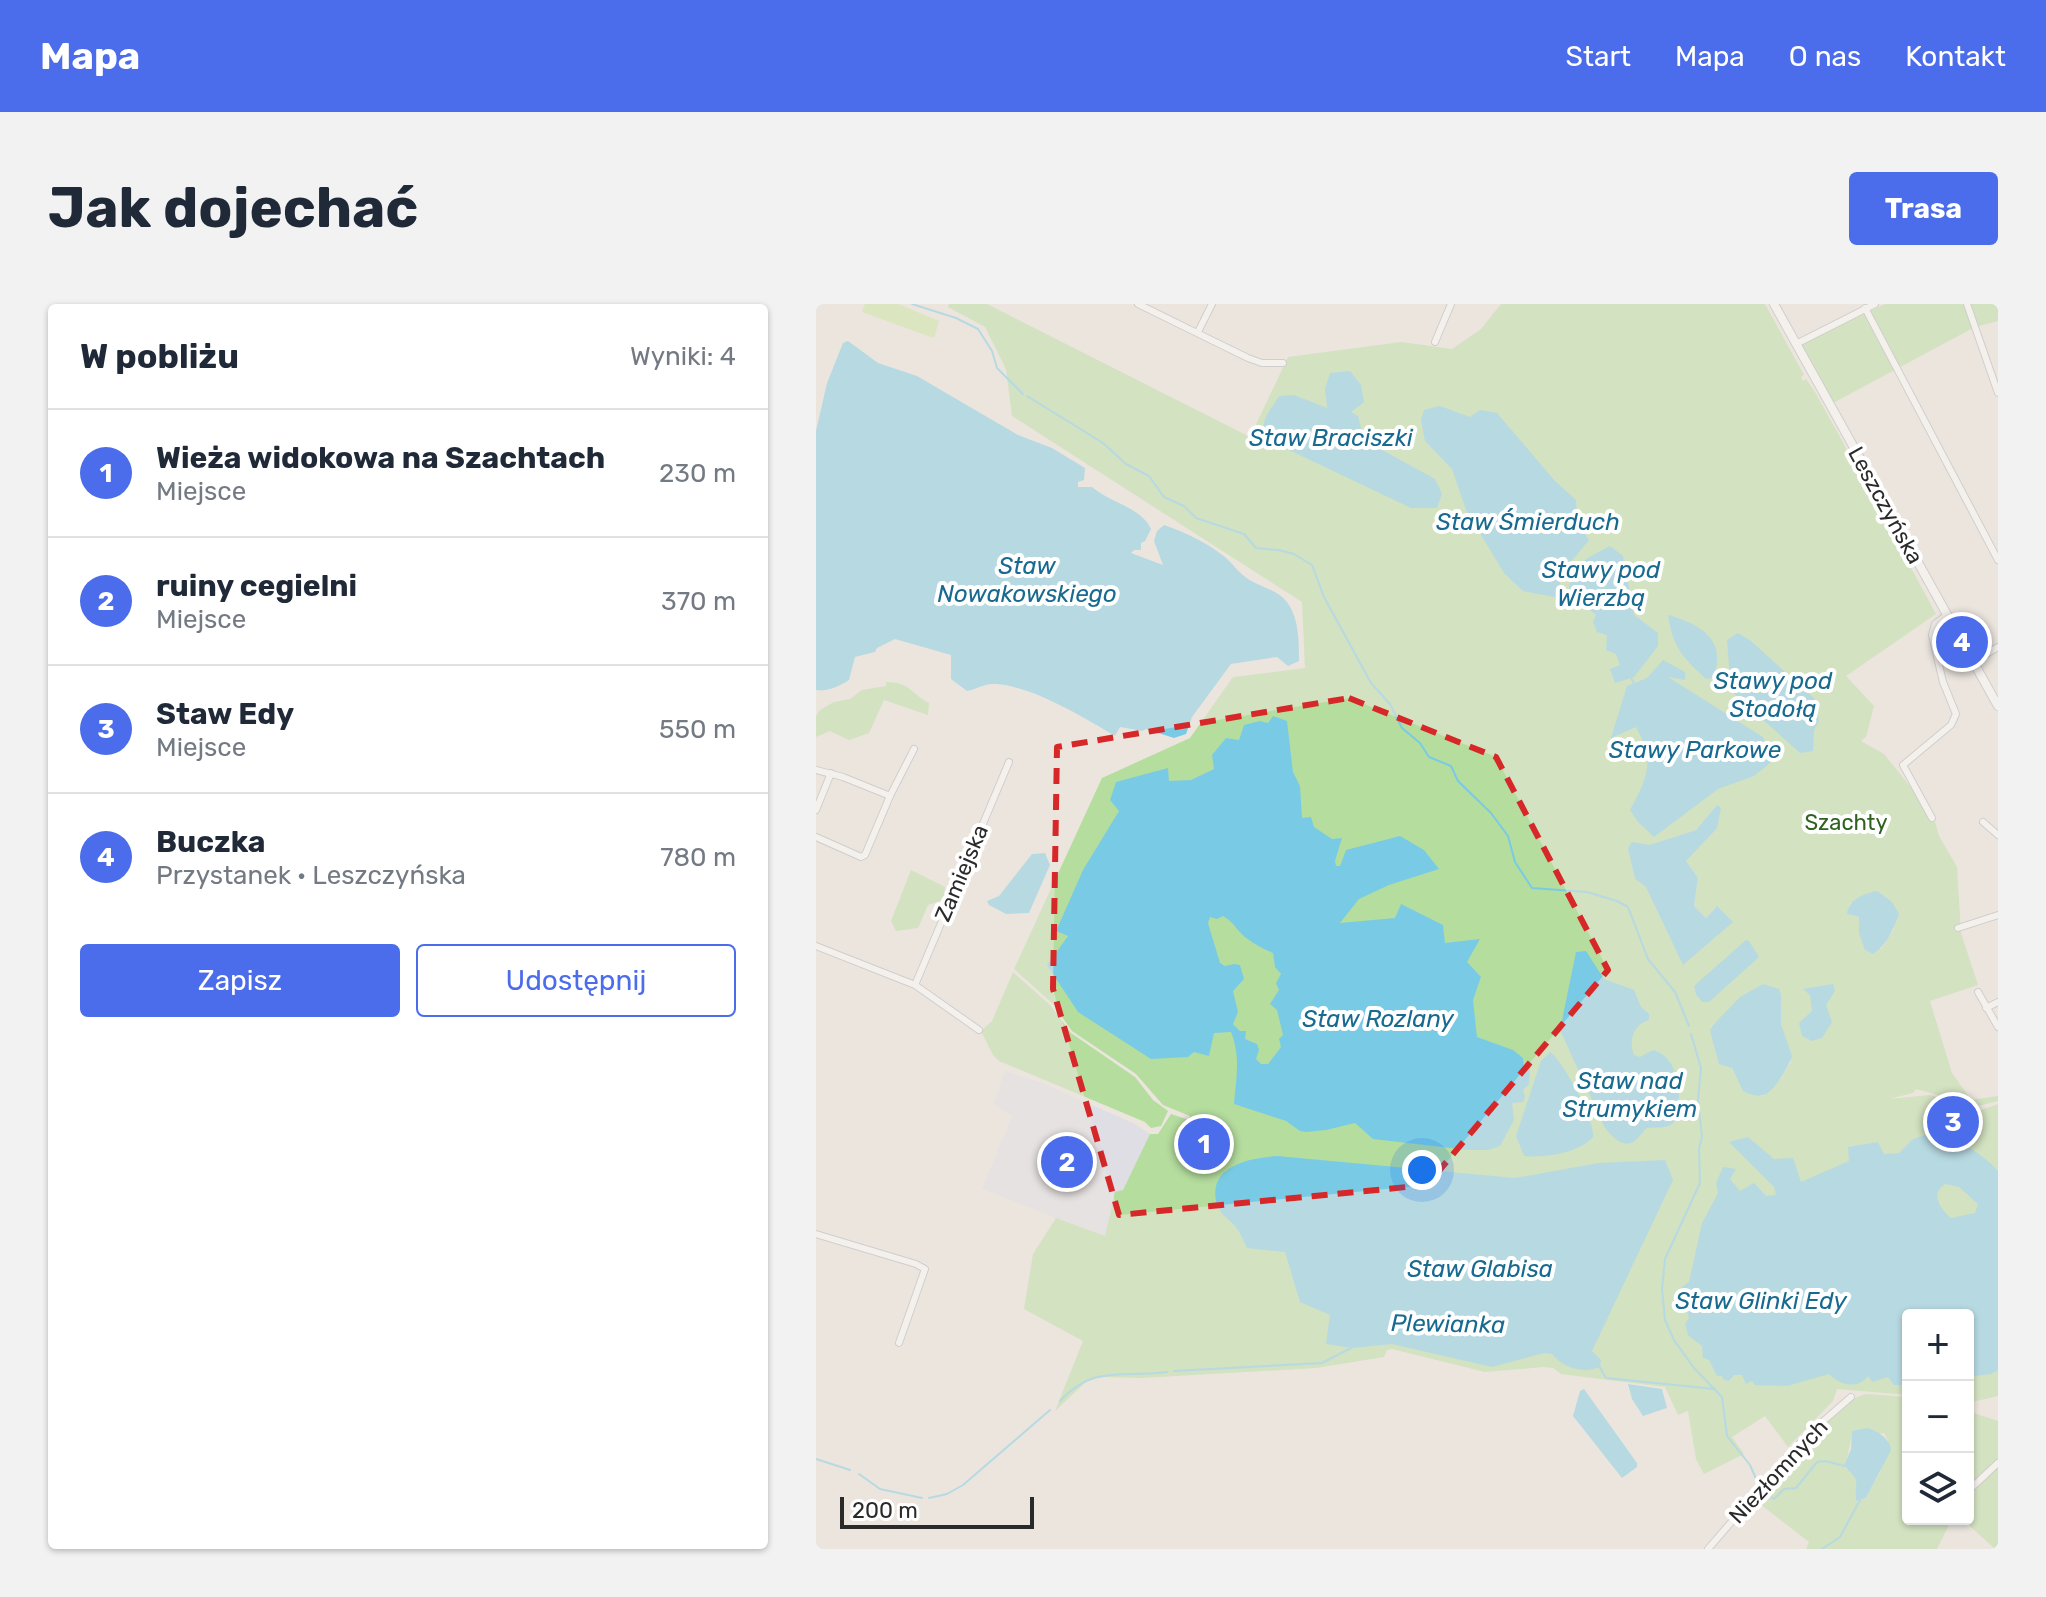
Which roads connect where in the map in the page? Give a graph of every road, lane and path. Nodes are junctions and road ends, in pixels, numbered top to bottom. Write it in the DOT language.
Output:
graph roads {
  1 [pos="1138,304"];
  2 [pos="1212,304"];
  3 [pos="1451,304"];
  4 [pos="1774,304"];
  5 [pos="1875,304"];
  6 [pos="1967,304"];
  7 [pos="1865,308"];
  8 [pos="1198,332"];
  9 [pos="1435,342"];
  10 [pos="1796,344"];
  11 [pos="1283,363"];
  12 [pos="1998,393"];
  13 [pos="1998,560"];
  14 [pos="1947,615"];
  15 [pos="1998,647"];
  16 [pos="1973,662"];
  17 [pos="1998,706"];
  18 [pos="914,749"];
  19 [pos="1009,762"];
  20 [pos="816,770"];
  21 [pos="831,773"];
  22 [pos="890,796"];
  23 [pos="816,810"];
  24 [pos="1932,818"];
  25 [pos="1983,822"];
  26 [pos="1998,835"];
  27 [pos="816,837"];
  28 [pos="1998,915"];
  29 [pos="1958,928"];
  30 [pos="816,946"];
  31 [pos="915,985"];
  32 [pos="1978,992"];
  33 [pos="1998,1002"];
  34 [pos="1986,1008"];
  35 [pos="1998,1027"];
  36 [pos="979,1030"];
  37 [pos="816,1234"];
  38 [pos="899,1343"];
  39 [pos="1851,1397"];
  40 [pos="1998,1463"];
  41 [pos="1974,1485"];
  42 [pos="1708,1549"];
  1 -- 8 [label="street"];
  2 -- 8 [label="street"];
  3 -- 9 [label="street"];
  4 -- 10 [label="street, Leszczyńska"];
  5 -- 7 [label="street"];
  6 -- 12 [label="street"];
  7 -- 10 [label="street"];
  7 -- 13 [label="street"];
  8 -- 11 [label="street"];
  10 -- 14 [label="street, Leszczyńska"];
  14 -- 16 [label="street, Leszczyńska"];
  14 -- 24 [label="street"];
  15 -- 16 [label="street"];
  16 -- 17 [label="street, Leszczyńska"];
  18 -- 22 [label="street"];
  19 -- 31 [label="street, Zamiejska"];
  20 -- 21 [label="street"];
  21 -- 22 [label="street"];
  21 -- 23 [label="street"];
  22 -- 27 [label="street"];
  25 -- 26 [label="street"];
  28 -- 29 [label="street"];
  30 -- 31 [label="street"];
  31 -- 36 [label="street"];
  32 -- 34 [label="street"];
  33 -- 34 [label="street"];
  34 -- 35 [label="street"];
  37 -- 38 [label="street"];
  39 -- 42 [label="street, Niezłomnych"];
  40 -- 41 [label="street"];
}
